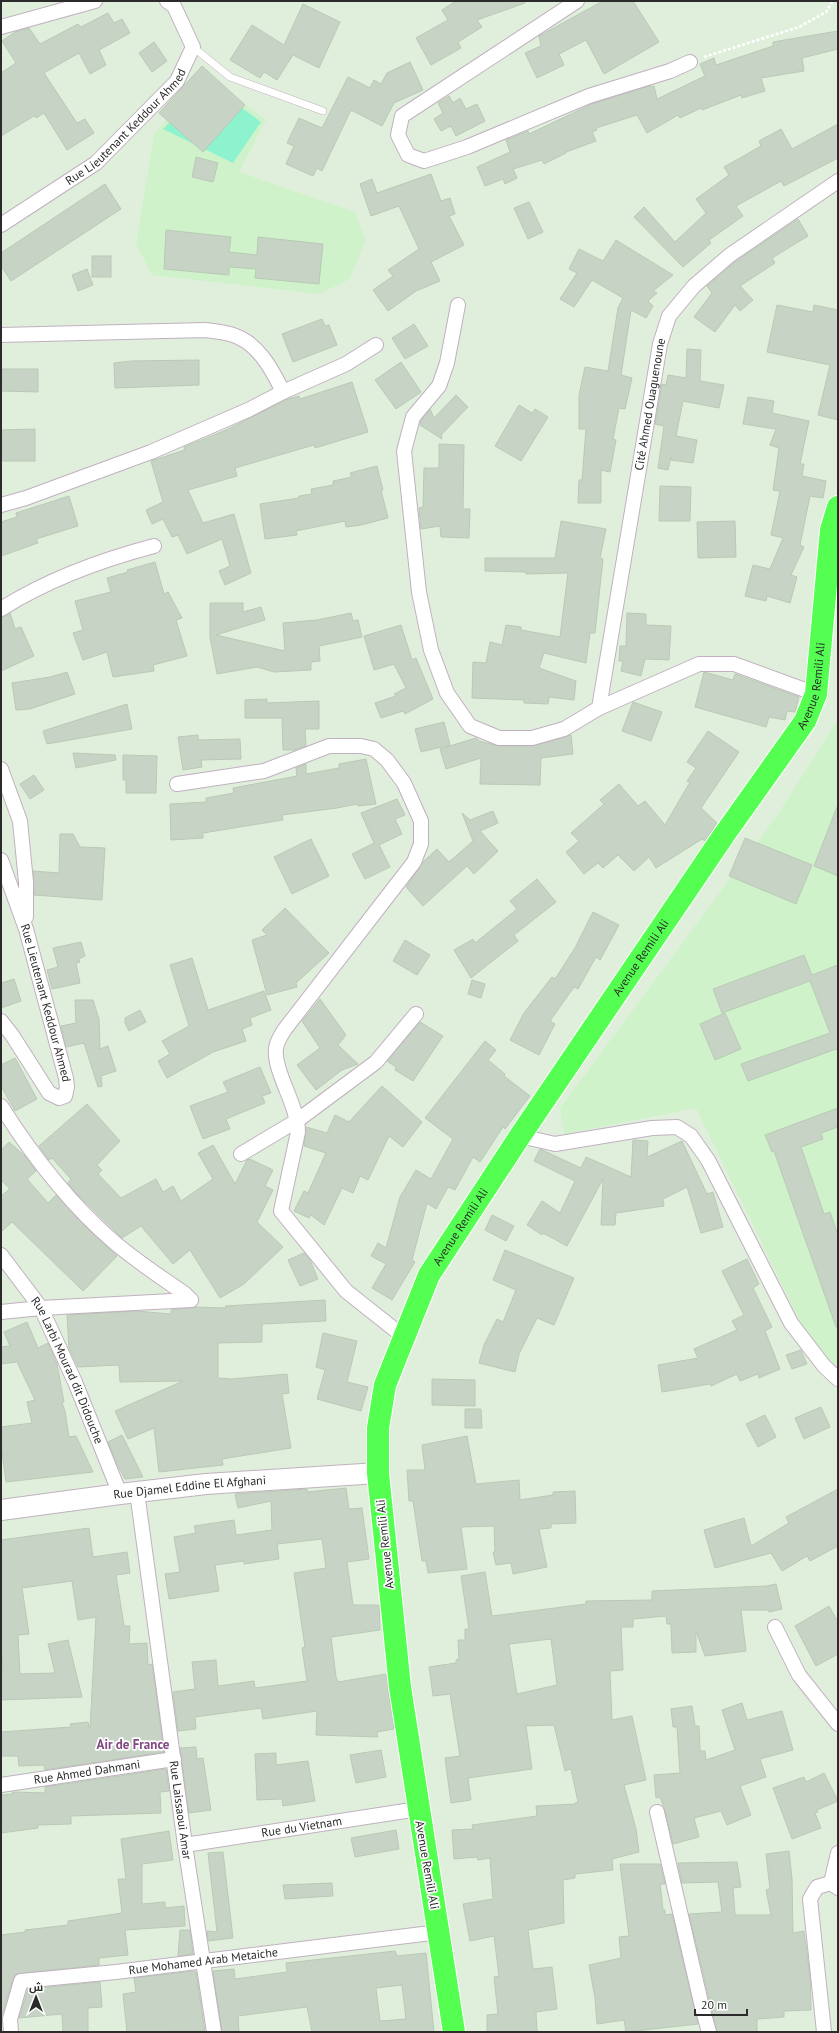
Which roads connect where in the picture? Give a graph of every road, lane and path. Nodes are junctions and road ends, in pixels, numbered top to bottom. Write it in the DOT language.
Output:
graph roads {
  1 [pos="95,1"];
  2 [pos="577,1"];
  3 [pos="833,1"];
  4 [pos="172,3"];
  5 [pos="1,27"];
  6 [pos="193,47"];
  7 [pos="690,62"];
  8 [pos="323,111"];
  9 [pos="838,181"];
  10 [pos="1,225"];
  11 [pos="458,305"];
  12 [pos="1,335"];
  13 [pos="376,345"];
  14 [pos="283,392"];
  15 [pos="1,505"];
  16 [pos="838,507"];
  17 [pos="154,546"];
  18 [pos="1,609"];
  19 [pos="816,694"];
  20 [pos="599,708"];
  21 [pos="1,769"];
  22 [pos="177,784"];
  23 [pos="1,860"];
  24 [pos="26,929"];
  25 [pos="416,1014"];
  26 [pos="1,1021"];
  27 [pos="1,1106"];
  28 [pos="298,1120"];
  29 [pos="520,1136"];
  30 [pos="241,1154"];
  31 [pos="1,1255"];
  32 [pos="40,1308"];
  33 [pos="1,1312"];
  34 [pos="404,1337"];
  35 [pos="838,1379"];
  36 [pos="378,1473"];
  37 [pos="128,1493"];
  38 [pos="1,1510"];
  39 [pos="775,1627"];
  40 [pos="838,1724"];
  41 [pos="174,1759"];
  42 [pos="1,1785"];
  43 [pos="418,1809"];
  44 [pos="656,1812"];
  45 [pos="185,1846"];
  46 [pos="838,1853"];
  47 [pos="835,1886"];
  48 [pos="439,1932"];
  49 [pos="204,1961"];
  50 [pos="11,2032"];
  51 [pos="214,2032"];
  52 [pos="454,2032"];
  53 [pos="709,2032"];
  54 [pos="824,2032"];
  1 -- 5 [label="street"];
  2 -- 7 [label="street"];
  3 -- 7 [label="path"];
  4 -- 6 [label="street"];
  6 -- 8 [label="lane"];
  6 -- 10 [label="street, Rue Lieutenant Keddour Ahmed"];
  9 -- 20 [label="street, Cité Ahmed Ouaguenoune"];
  11 -- 20 [label="street"];
  12 -- 14 [label="street"];
  13 -- 14 [label="street"];
  14 -- 15 [label="street"];
  16 -- 19 [label="main road, Avenue Remili Ali"];
  17 -- 18 [label="street"];
  19 -- 20 [label="street"];
  19 -- 29 [label="main road, Avenue Remili Ali"];
  21 -- 24 [label="street"];
  22 -- 28 [label="street"];
  23 -- 24 [label="street, Rue Lieutenant Keddour Ahmed"];
  24 -- 26 [label="street, Rue Lieutenant Keddour Ahmed"];
  25 -- 28 [label="street"];
  27 -- 32 [label="street"];
  28 -- 30 [label="street"];
  28 -- 34 [label="street"];
  29 -- 34 [label="main road, Avenue Remili Ali"];
  29 -- 35 [label="street"];
  31 -- 32 [label="street, Rue Larbi Mourad dit Didouche"];
  32 -- 33 [label="street"];
  32 -- 37 [label="street, Rue Larbi Mourad dit Didouche"];
  34 -- 36 [label="main road, Avenue Remili Ali"];
  36 -- 37 [label="main road, Rue Djamel Eddine El Afghani"];
  36 -- 43 [label="main road, Avenue Remili Ali"];
  37 -- 38 [label="main road, Rue Djamel Eddine El Afghani"];
  37 -- 41 [label="street, Rue Laissaoui Amar"];
  39 -- 40 [label="street"];
  41 -- 42 [label="street, Rue Ahmed Dahmani"];
  41 -- 45 [label="street, Rue Laissaoui Amar"];
  43 -- 45 [label="street, Rue du Vietnam"];
  43 -- 48 [label="main road, Avenue Remili Ali"];
  44 -- 53 [label="street"];
  45 -- 49 [label="street, Rue Laissaoui Amar"];
  46 -- 47 [label="street"];
  47 -- 54 [label="street"];
  48 -- 49 [label="street, Rue Mohamed Arab Metaiche"];
  48 -- 52 [label="main road, Avenue Remili Ali"];
  49 -- 50 [label="street, Rue Mohamed Arab Metaiche"];
  49 -- 51 [label="street, Rue Laissaoui Amar"];
}
